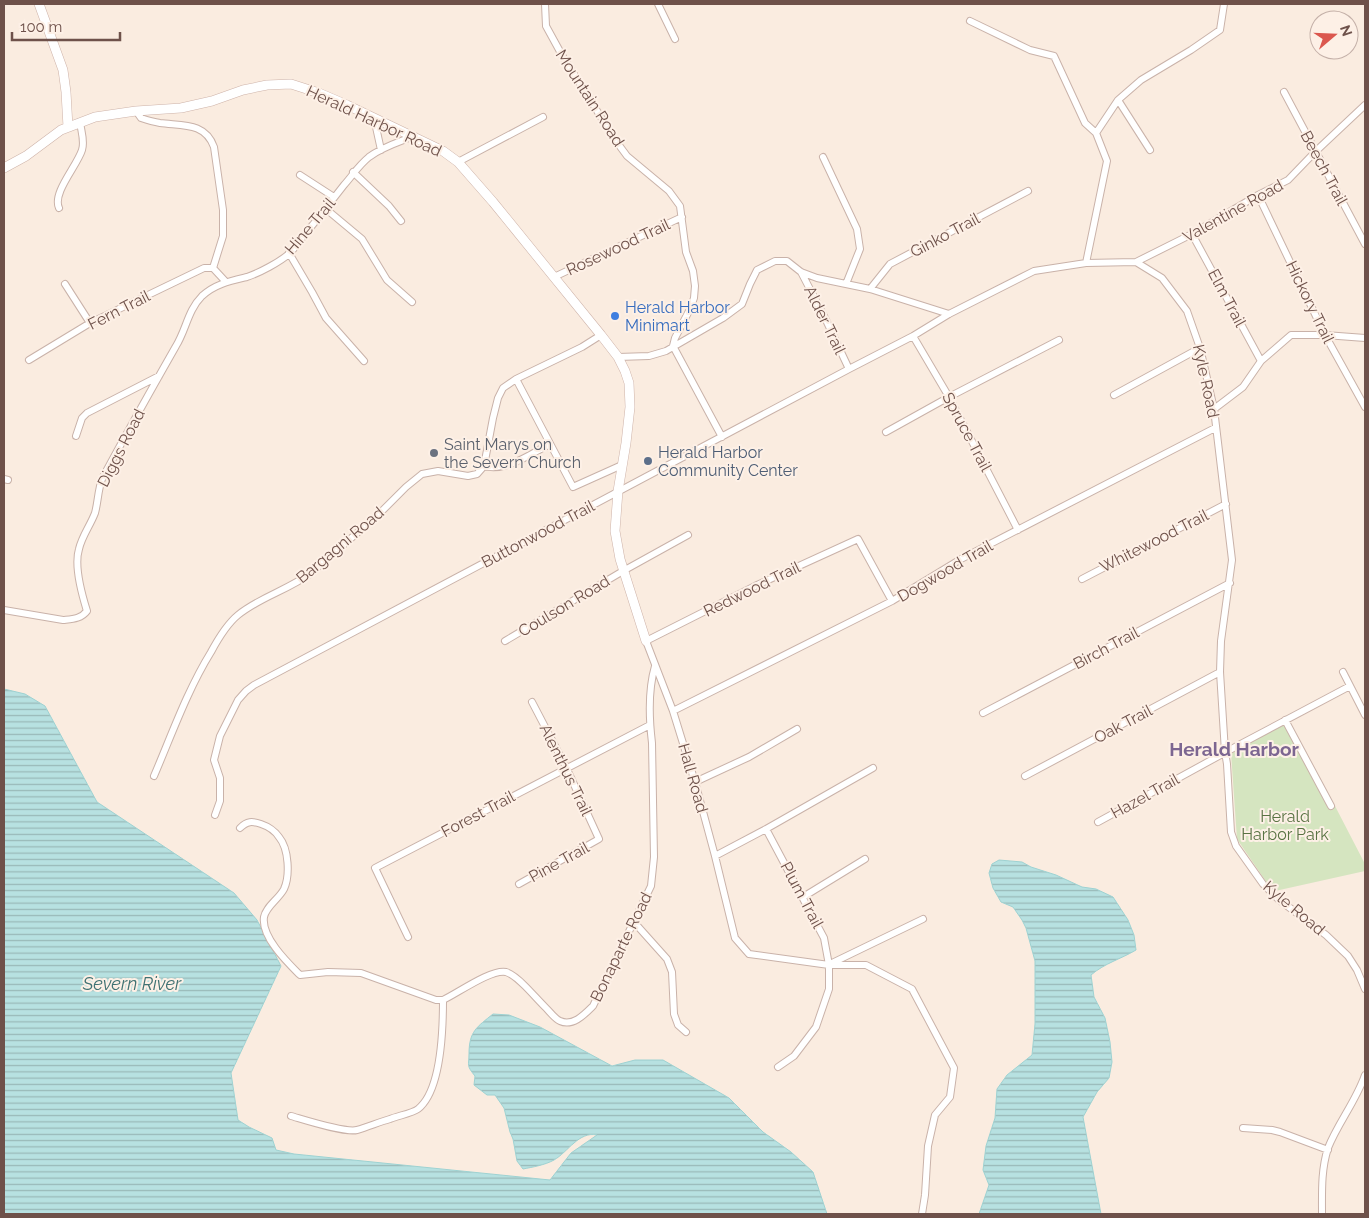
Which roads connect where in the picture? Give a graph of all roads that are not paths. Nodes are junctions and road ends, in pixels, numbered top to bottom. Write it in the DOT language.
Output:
graph roads {
  1 [pos="39,4"];
  2 [pos="545,4"];
  3 [pos="658,4"];
  4 [pos="1224,4"];
  5 [pos="970,21"];
  6 [pos="675,39"];
  7 [pos="1284,92"];
  8 [pos="1118,100"];
  9 [pos="1365,105"];
  10 [pos="136,111"];
  11 [pos="374,118"];
  12 [pos="543,118"];
  13 [pos="80,122"];
  14 [pos="68,127"];
  15 [pos="1096,133"];
  16 [pos="414,136"];
  17 [pos="381,150"];
  18 [pos="1150,150"];
  19 [pos="1316,152"];
  20 [pos="823,157"];
  21 [pos="458,162"];
  22 [pos="4,168"];
  23 [pos="353,172"];
  24 [pos="300,175"];
  25 [pos="1028,191"];
  26 [pos="1258,195"];
  27 [pos="334,196"];
  28 [pos="58,208"];
  29 [pos="326,209"];
  30 [pos="682,217"];
  31 [pos="401,221"];
  32 [pos="1192,234"];
  33 [pos="1365,244"];
  34 [pos="289,253"];
  35 [pos="1136,262"];
  36 [pos="1086,263"];
  37 [pos="213,268"];
  38 [pos="801,272"];
  39 [pos="554,277"];
  40 [pos="226,282"];
  41 [pos="65,284"];
  42 [pos="846,284"];
  43 [pos="870,289"];
  44 [pos="412,302"];
  45 [pos="949,314"];
  46 [pos="90,323"];
  47 [pos="601,335"];
  48 [pos="1326,335"];
  49 [pos="912,336"];
  50 [pos="1365,338"];
  51 [pos="1059,340"];
  52 [pos="673,346"];
  53 [pos="1200,348"];
  54 [pos="615,353"];
  55 [pos="29,360"];
  56 [pos="364,360"];
  57 [pos="1261,361"];
  58 [pos="848,369"];
  59 [pos="159,376"];
  60 [pos="516,378"];
  61 [pos="1114,395"];
  62 [pos="949,397"];
  63 [pos="1365,407"];
  64 [pos="1214,408"];
  65 [pos="1215,428"];
  66 [pos="886,432"];
  67 [pos="76,436"];
  68 [pos="722,437"];
  69 [pos="550,444"];
  70 [pos="622,465"];
  71 [pos="484,466"];
  72 [pos="618,492"];
  73 [pos="1226,504"];
  74 [pos="1018,530"];
  75 [pos="688,535"];
  76 [pos="623,571"];
  77 [pos="1082,579"];
  78 [pos="1230,583"];
  79 [pos="892,601"];
  80 [pos="4,610"];
  81 [pos="505,641"];
  82 [pos="646,642"];
  83 [pos="655,666"];
  84 [pos="1220,672"];
  85 [pos="1343,672"];
  86 [pos="1350,686"];
  87 [pos="532,702"];
  88 [pos="673,711"];
  89 [pos="983,713"];
  90 [pos="1365,714"];
  91 [pos="1285,720"];
  92 [pos="650,725"];
  93 [pos="797,729"];
  94 [pos="1226,752"];
  95 [pos="566,767"];
  96 [pos="873,768"];
  97 [pos="154,776"];
  98 [pos="1025,776"];
  99 [pos="695,782"];
  100 [pos="1331,806"];
  101 [pos="215,816"];
  102 [pos="1098,822"];
  103 [pos="240,828"];
  104 [pos="766,829"];
  105 [pos="599,839"];
  106 [pos="716,856"];
  107 [pos="865,859"];
  108 [pos="519,884"];
  109 [pos="803,897"];
  110 [pos="923,919"];
  111 [pos="633,921"];
  112 [pos="408,937"];
  113 [pos="829,965"];
  114 [pos="1365,989"];
  115 [pos="444,1000"];
  116 [pos="686,1032"];
  117 [pos="778,1067"];
  118 [pos="1365,1075"];
  119 [pos="291,1116"];
  120 [pos="1244,1128"];
  121 [pos="1328,1150"];
  122 [pos="922,1214"];
  123 [pos="1322,1214"];
  1 -- 14 [label="street"];
  2 -- 30 [label="street, Mountain Road"];
  3 -- 6 [label="street"];
  4 -- 8 [label="street"];
  5 -- 15 [label="street"];
  7 -- 19 [label="street, Beech Trail"];
  8 -- 15 [label="street"];
  8 -- 18 [label="street"];
  9 -- 19 [label="street, Valentine Road"];
  10 -- 11 [label="street, Herald Harbor Road"];
  10 -- 13 [label="street, Herald Harbor Road"];
  10 -- 37 [label="street"];
  11 -- 16 [label="street, Herald Harbor Road"];
  11 -- 17 [label="street"];
  12 -- 21 [label="street"];
  13 -- 14 [label="street, Herald Harbor Road"];
  13 -- 28 [label="street"];
  14 -- 22 [label="street, Herald Harbor Road"];
  15 -- 36 [label="street"];
  16 -- 17 [label="street, Hine Trail"];
  16 -- 21 [label="street, Herald Harbor Road"];
  17 -- 23 [label="street, Hine Trail"];
  19 -- 26 [label="street, Valentine Road"];
  19 -- 33 [label="street, Beech Trail"];
  20 -- 42 [label="street"];
  21 -- 39 [label="street, Herald Harbor Road"];
  23 -- 27 [label="street, Hine Trail"];
  23 -- 31 [label="street"];
  24 -- 27 [label="street"];
  25 -- 43 [label="street, Ginko Trail"];
  26 -- 32 [label="street, Valentine Road"];
  26 -- 48 [label="street, Hickory Trail"];
  27 -- 29 [label="street, Hine Trail"];
  29 -- 34 [label="street, Hine Trail"];
  29 -- 44 [label="street"];
  30 -- 39 [label="street, Rosewood Trail"];
  30 -- 52 [label="street, Mountain Road"];
  32 -- 35 [label="street, Valentine Road"];
  32 -- 57 [label="street, Elm Trail"];
  34 -- 40 [label="street, Hine Trail"];
  34 -- 56 [label="street"];
  35 -- 36 [label="street"];
  35 -- 53 [label="street, Kyle Road"];
  36 -- 45 [label="street"];
  37 -- 40 [label="street"];
  37 -- 46 [label="street, Fern Trail"];
  38 -- 42 [label="street"];
  38 -- 52 [label="street"];
  38 -- 58 [label="street, Alder Trail"];
  39 -- 47 [label="street, Herald Harbor Road"];
  40 -- 59 [label="street, Diggs Road"];
  41 -- 46 [label="street"];
  42 -- 43 [label="street"];
  43 -- 45 [label="street"];
  45 -- 49 [label="street, Buttonwood Trail"];
  46 -- 55 [label="street, Fern Trail"];
  47 -- 54 [label="street, Herald Harbor Road"];
  47 -- 60 [label="street"];
  48 -- 50 [label="street"];
  48 -- 57 [label="street"];
  48 -- 63 [label="street, Hickory Trail"];
  49 -- 58 [label="street, Buttonwood Trail"];
  49 -- 62 [label="street, Spruce Trail"];
  51 -- 62 [label="street"];
  52 -- 54 [label="street"];
  52 -- 68 [label="street"];
  53 -- 61 [label="street"];
  53 -- 64 [label="street, Kyle Road"];
  54 -- 70 [label="street, Hall Road"];
  57 -- 64 [label="street"];
  58 -- 68 [label="street, Buttonwood Trail"];
  59 -- 67 [label="street"];
  59 -- 80 [label="street, Diggs Road"];
  60 -- 69 [label="street"];
  60 -- 71 [label="street"];
  62 -- 66 [label="street"];
  62 -- 74 [label="street, Spruce Trail"];
  64 -- 65 [label="street, Kyle Road"];
  65 -- 73 [label="street, Kyle Road"];
  65 -- 74 [label="street, Dogwood Trail"];
  68 -- 72 [label="street, Buttonwood Trail"];
  69 -- 70 [label="street"];
  69 -- 71 [label="street, Bargagni Road"];
  70 -- 72 [label="street, Hall Road"];
  71 -- 97 [label="street, Bargagni Road"];
  72 -- 76 [label="street, Hall Road"];
  72 -- 101 [label="street, Buttonwood Trail"];
  73 -- 77 [label="street, Whitewood Trail"];
  73 -- 78 [label="street, Kyle Road"];
  74 -- 79 [label="street, Dogwood Trail"];
  75 -- 76 [label="street, Coulson Road"];
  76 -- 81 [label="street, Coulson Road"];
  76 -- 82 [label="street, Hall Road"];
  78 -- 84 [label="street, Kyle Road"];
  78 -- 89 [label="street, Birch Trail"];
  79 -- 82 [label="street, Redwood Trail"];
  79 -- 88 [label="street, Dogwood Trail"];
  82 -- 83 [label="street, Hall Road"];
  83 -- 88 [label="street, Hall Road"];
  83 -- 92 [label="street, Bonaparte Road"];
  84 -- 94 [label="street, Kyle Road"];
  84 -- 98 [label="street, Oak Trail"];
  85 -- 86 [label="street"];
  86 -- 90 [label="street"];
  86 -- 91 [label="street, Hazel Trail"];
  87 -- 95 [label="street, Alenthus Trail"];
  88 -- 99 [label="street, Hall Road"];
  91 -- 94 [label="street, Hazel Trail"];
  91 -- 100 [label="street"];
  92 -- 95 [label="street, Forest Trail"];
  92 -- 111 [label="street, Bonaparte Road"];
  93 -- 99 [label="street"];
  94 -- 102 [label="street, Hazel Trail"];
  94 -- 114 [label="street, Kyle Road"];
  95 -- 105 [label="street, Alenthus Trail"];
  95 -- 112 [label="street, Forest Trail"];
  96 -- 104 [label="street"];
  99 -- 106 [label="street, Hall Road"];
  103 -- 115 [label="street"];
  104 -- 106 [label="street"];
  104 -- 109 [label="street, Plum Trail"];
  105 -- 108 [label="street, Pine Trail"];
  106 -- 113 [label="street, Hall Road"];
  107 -- 109 [label="street"];
  109 -- 113 [label="street, Plum Trail"];
  110 -- 113 [label="street"];
  111 -- 115 [label="street, Bonaparte Road"];
  111 -- 116 [label="street"];
  113 -- 117 [label="street, Plum Trail"];
  113 -- 122 [label="street, Hall Road"];
  115 -- 119 [label="street"];
  118 -- 121 [label="street"];
  120 -- 121 [label="street"];
  121 -- 123 [label="street"];
}
